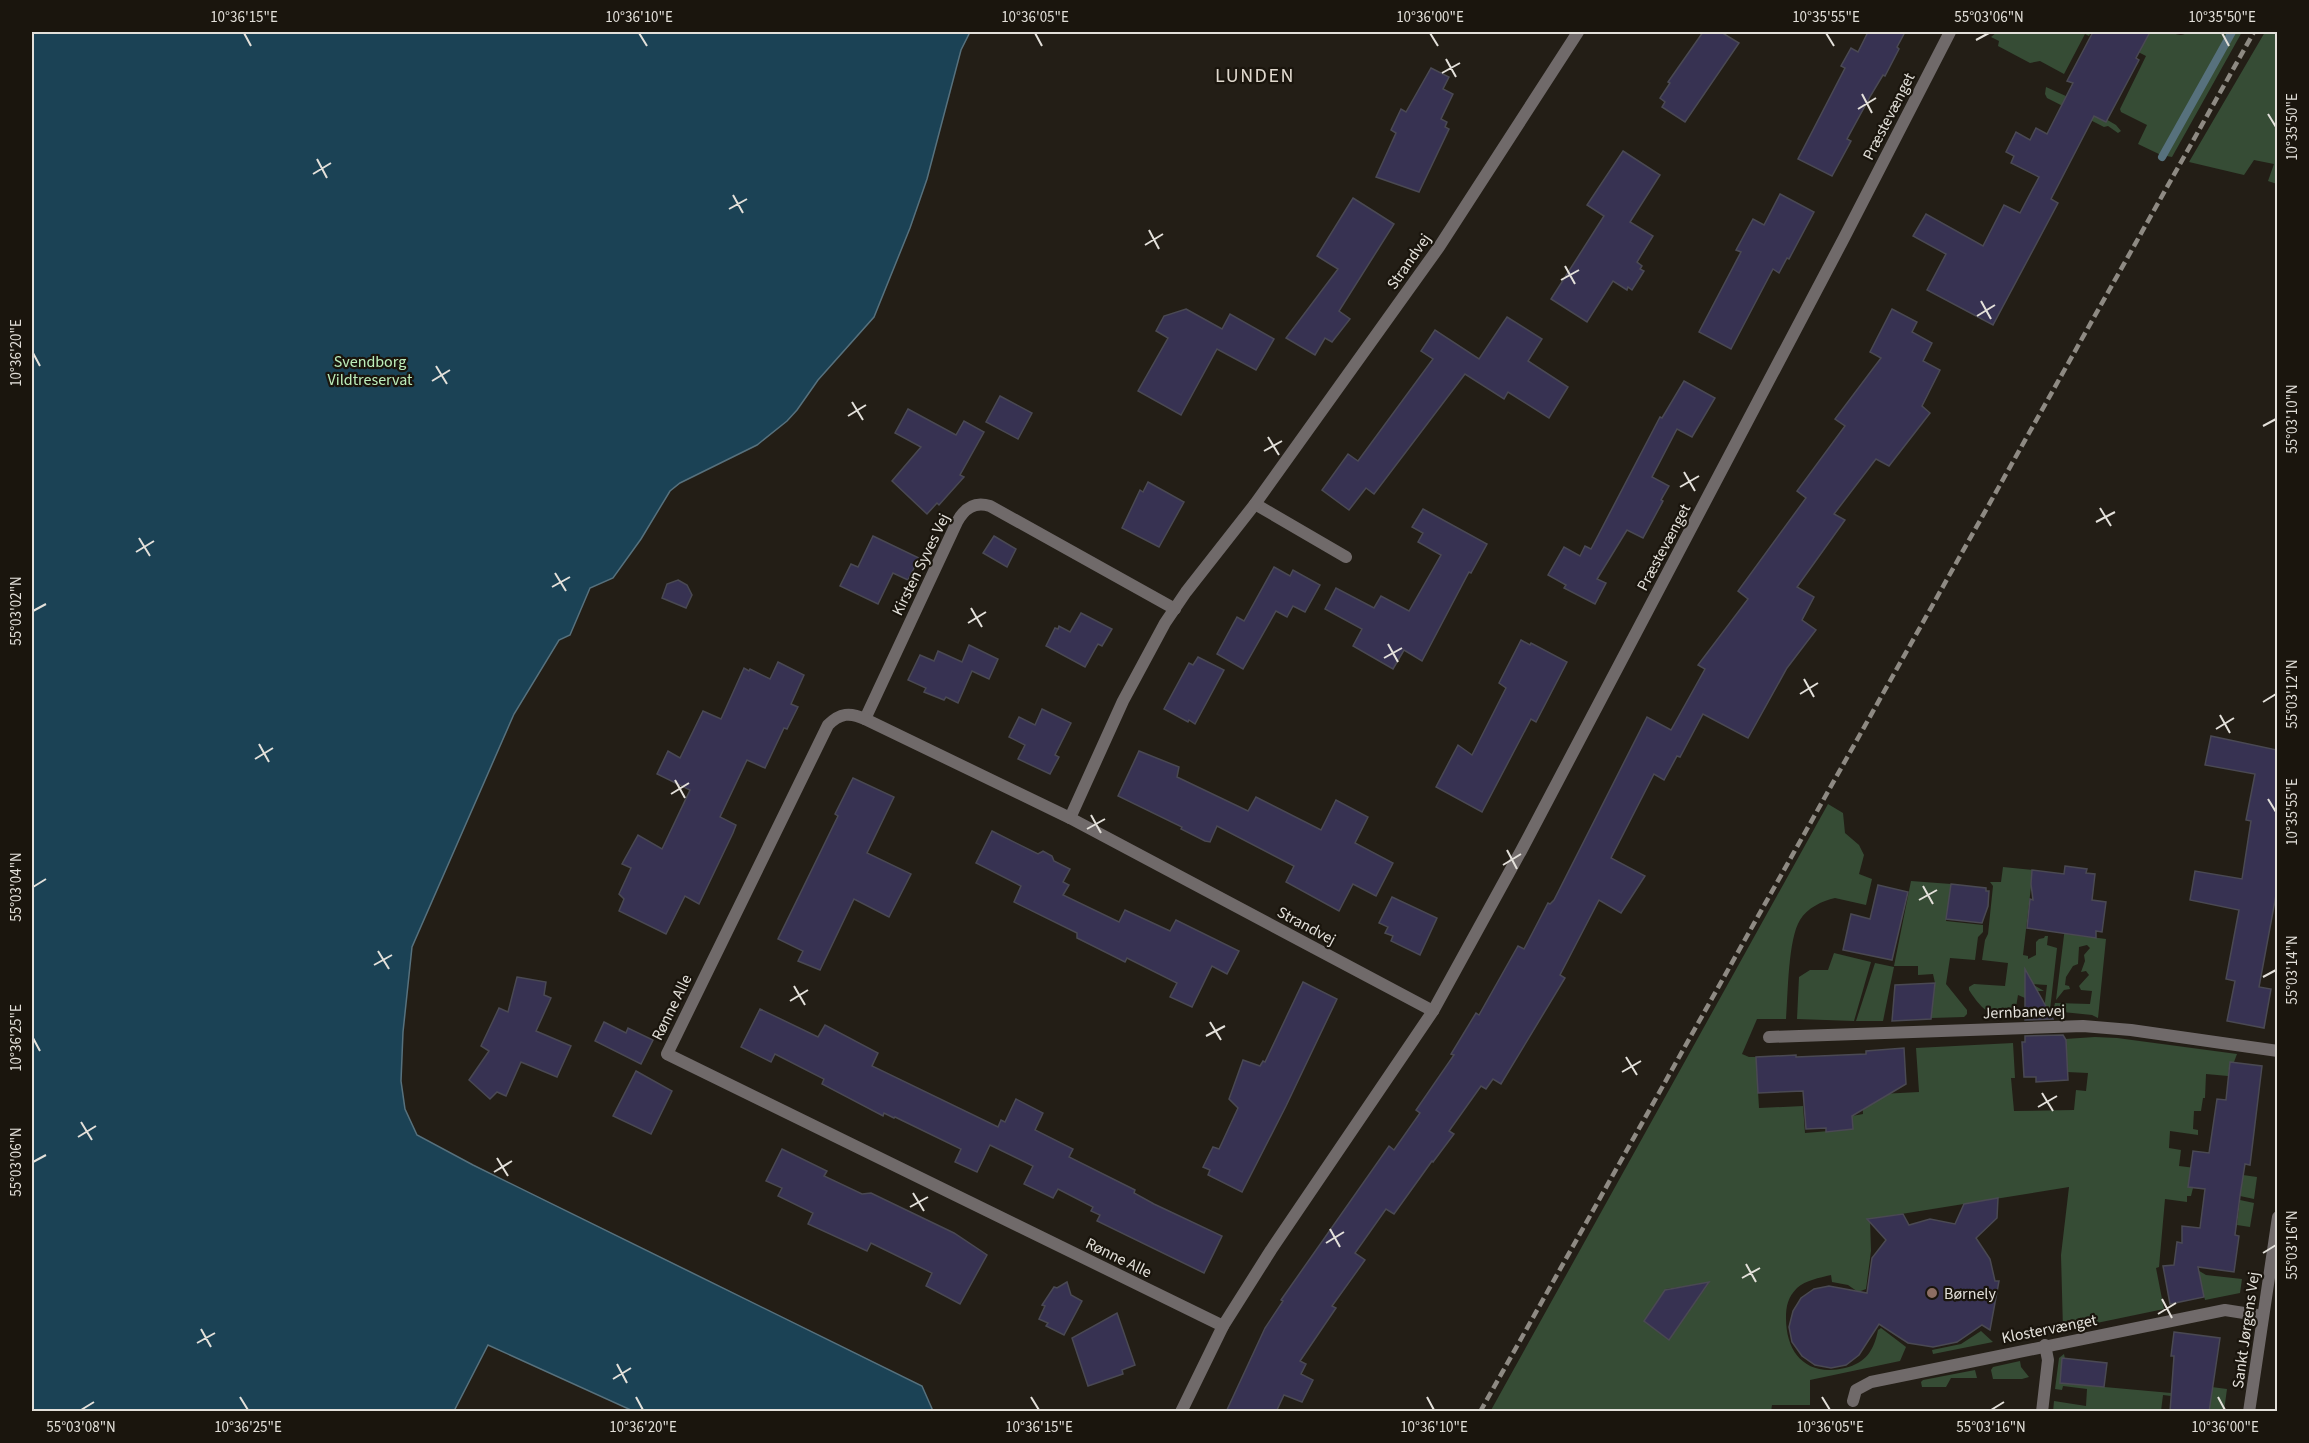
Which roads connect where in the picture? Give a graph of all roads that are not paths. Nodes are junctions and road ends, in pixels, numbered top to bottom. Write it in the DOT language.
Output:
graph roads {
  1 [pos="1578,32"];
  2 [pos="1950,32"];
  3 [pos="1255,504"];
  4 [pos="1346,557"];
  5 [pos="1175,609"];
  6 [pos="865,718"];
  7 [pos="1070,818"];
  8 [pos="1433,1011"];
  9 [pos="1770,1037"];
  10 [pos="2277,1051"];
  11 [pos="2277,1217"];
  12 [pos="2263,1316"];
  13 [pos="1222,1326"];
  14 [pos="2045,1345"];
  15 [pos="1852,1401"];
  16 [pos="1180,1412"];
  17 [pos="2042,1412"];
  18 [pos="2249,1412"];
  1 -- 3 [label="street, Strandvej"];
  2 -- 8 [label="street, Præstevænget"];
  3 -- 4 [label="street"];
  3 -- 5 [label="street, Strandvej"];
  5 -- 6 [label="street, Kirsten Syves Vej"];
  5 -- 7 [label="street, Strandvej"];
  6 -- 7 [label="street, Rønne Alle"];
  6 -- 13 [label="street, Rønne Alle"];
  7 -- 8 [label="street, Strandvej"];
  8 -- 13 [label="street"];
  9 -- 10 [label="street, Jernbanevej"];
  11 -- 12 [label="street, Sankt Jørgens Vej"];
  12 -- 14 [label="street, Klostervænget"];
  12 -- 18 [label="street, Sankt Jørgens Vej"];
  13 -- 16 [label="street"];
  14 -- 15 [label="street, Klostervænget"];
  14 -- 17 [label="street"];
}
